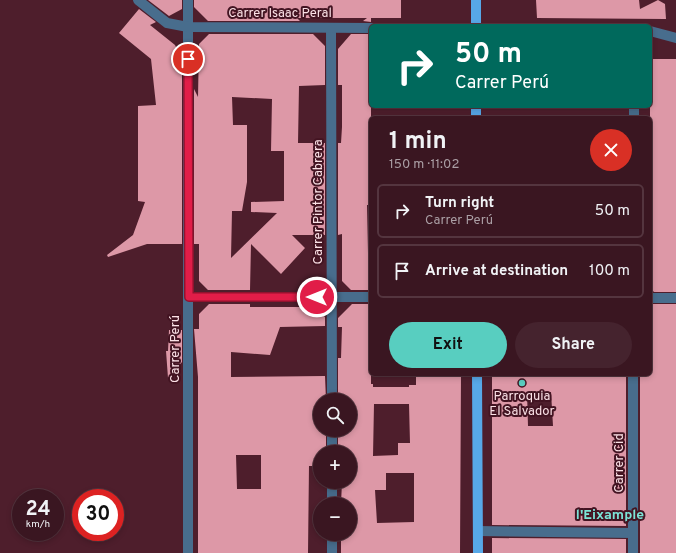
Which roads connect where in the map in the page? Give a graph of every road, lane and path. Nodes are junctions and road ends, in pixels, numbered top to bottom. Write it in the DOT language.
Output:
graph roads {
  1 [pos="138,0"];
  2 [pos="188,0"];
  3 [pos="476,0"];
  4 [pos="476,24"];
  5 [pos="188,27"];
  6 [pos="331,28"];
  7 [pos="369,28"];
  8 [pos="652,32"];
  9 [pos="676,38"];
  10 [pos="189,297"];
  11 [pos="333,297"];
  12 [pos="369,297"];
  13 [pos="652,298"];
  14 [pos="676,298"];
  15 [pos="477,376"];
  16 [pos="633,376"];
  17 [pos="332,393"];
  18 [pos="478,531"];
  19 [pos="633,533"];
  20 [pos="332,541"];
  21 [pos="188,553"];
  22 [pos="332,553"];
  23 [pos="478,553"];
  24 [pos="633,553"];
  1 -- 5 [label="street, Carrer Isaac Peral"];
  2 -- 5 [label="street, Carrer Perú"];
  3 -- 4 [label="main road"];
  5 -- 6 [label="street, Carrer Isaac Peral"];
  5 -- 10 [label="street, Carrer Perú"];
  6 -- 7 [label="street, Carrer Isaac Peral"];
  6 -- 11 [label="street, Carrer Pintor Cabrera"];
  8 -- 9 [label="street"];
  10 -- 11 [label="street"];
  10 -- 21 [label="street, Carrer Perú"];
  11 -- 12 [label="street"];
  11 -- 17 [label="street, Carrer Pintor Cabrera"];
  13 -- 14 [label="street"];
  15 -- 18 [label="main road"];
  16 -- 19 [label="street, Carrer Cid"];
  18 -- 19 [label="street"];
  18 -- 23 [label="main road"];
  19 -- 24 [label="street, Carrer Cid"];
  20 -- 22 [label="street"];
}
